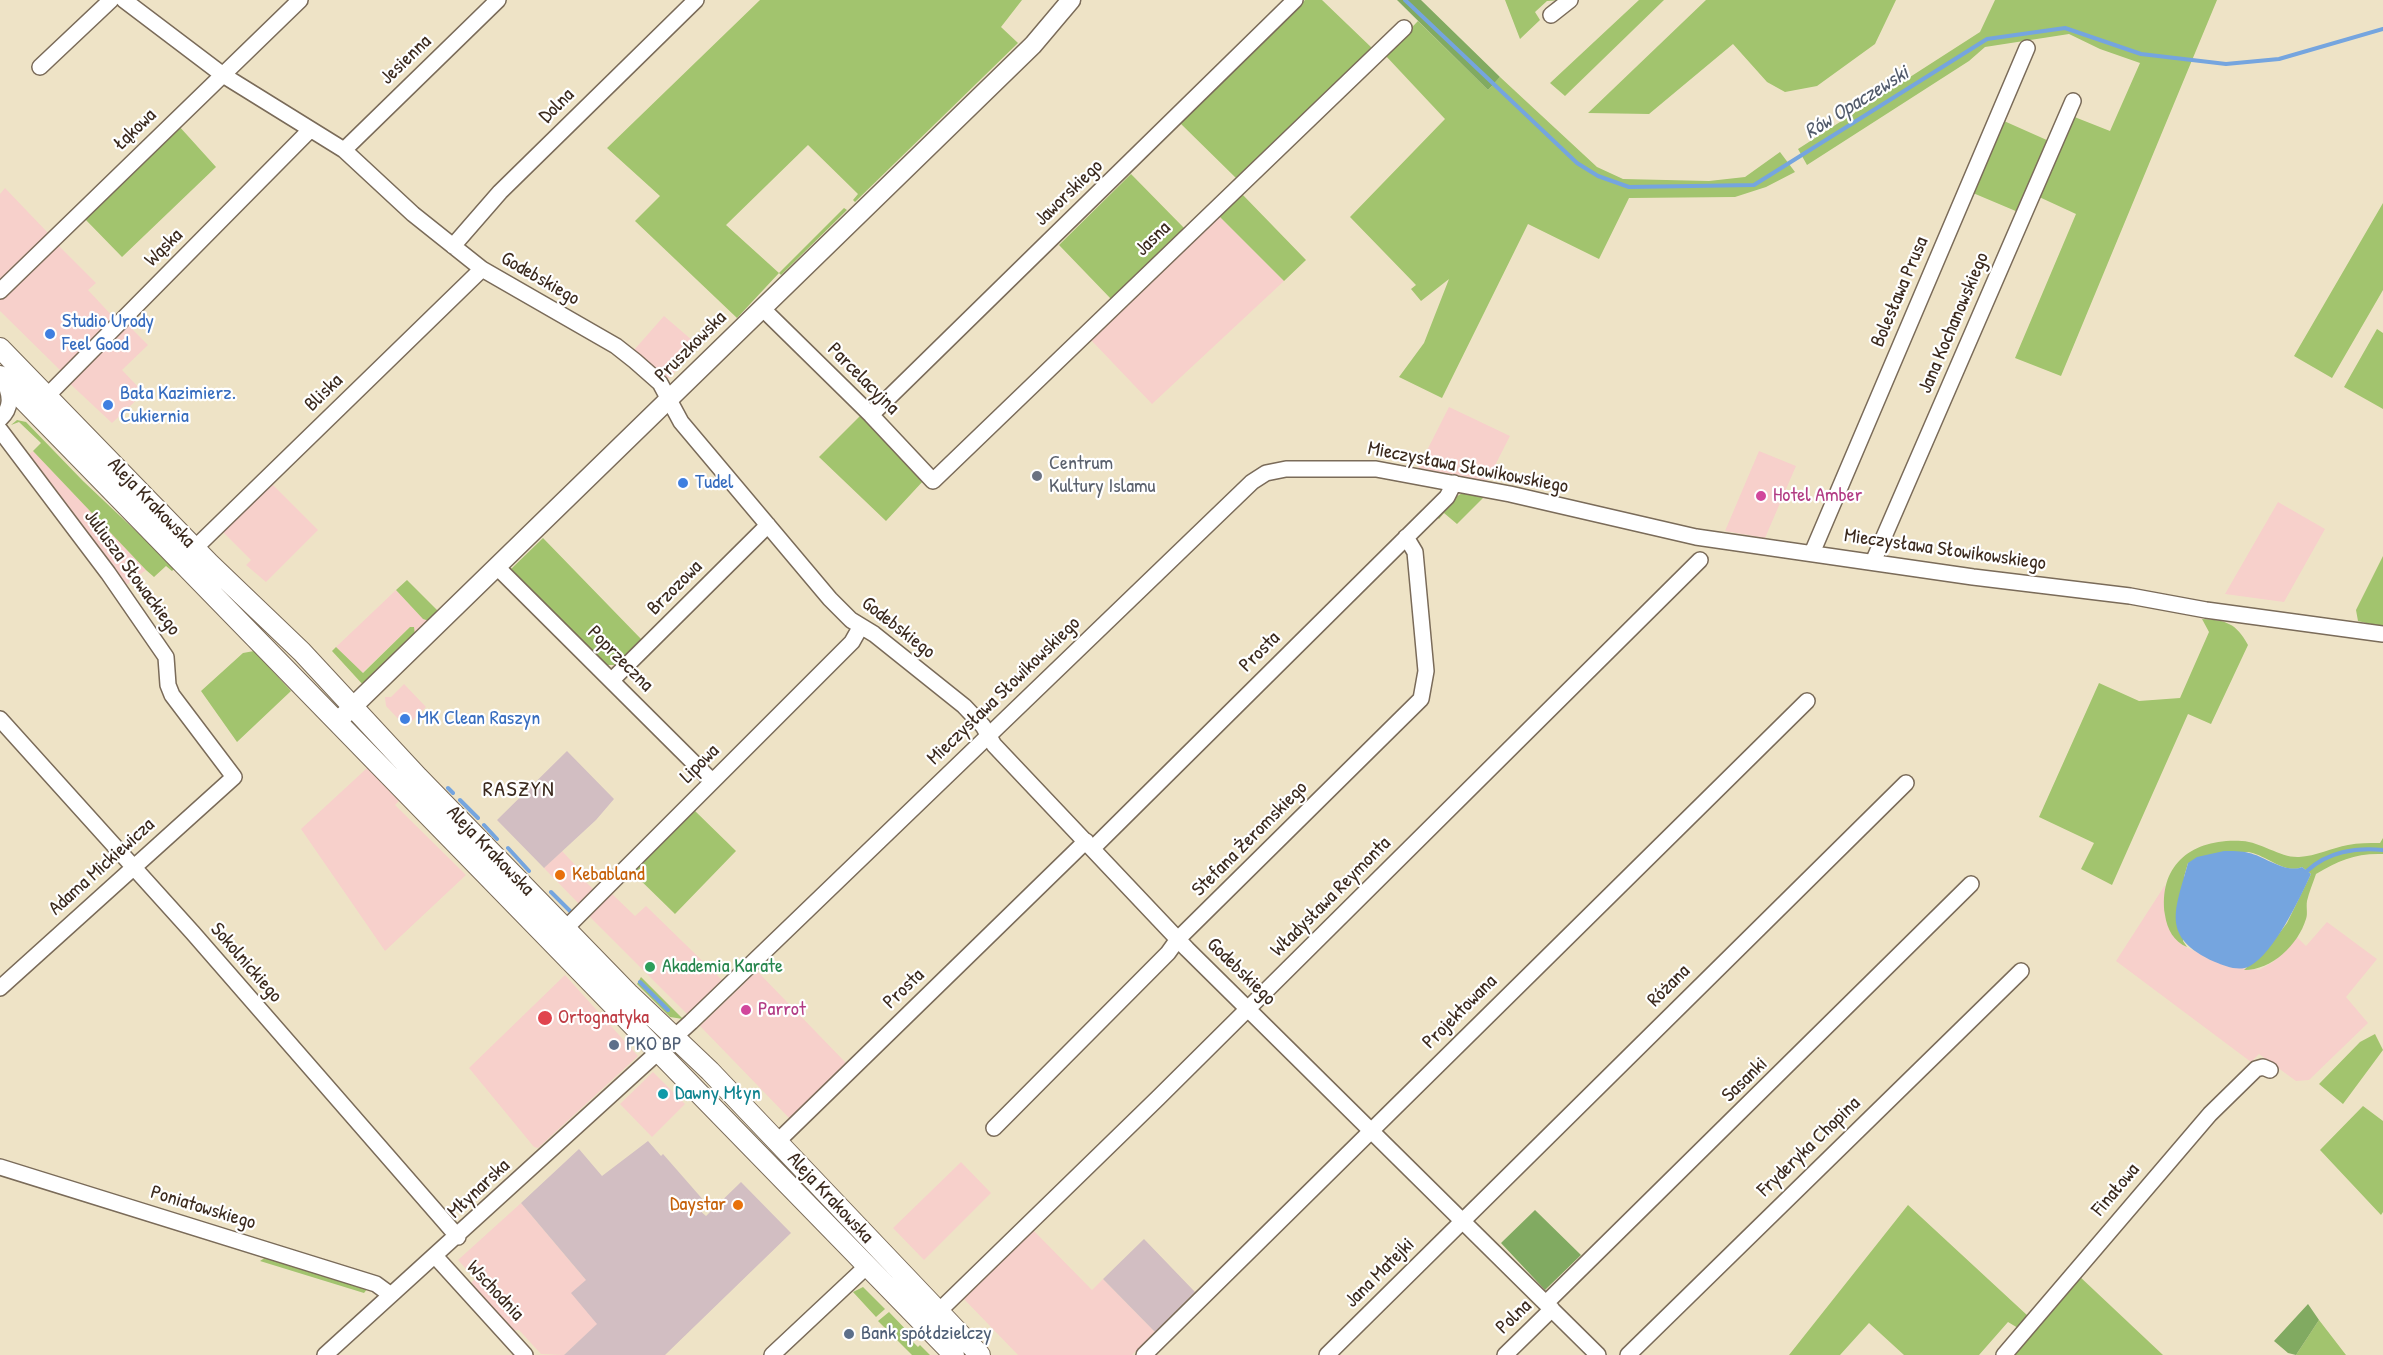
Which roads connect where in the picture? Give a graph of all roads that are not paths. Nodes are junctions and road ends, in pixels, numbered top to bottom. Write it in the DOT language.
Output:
graph roads {
  1 [pos="111,0"];
  2 [pos="124,0"];
  3 [pos="300,0"];
  4 [pos="498,0"];
  5 [pos="696,0"];
  6 [pos="1071,0"];
  7 [pos="1295,0"];
  8 [pos="1570,0"];
  9 [pos="1551,15"];
  10 [pos="1404,28"];
  11 [pos="2027,48"];
  12 [pos="40,67"];
  13 [pos="223,75"];
  14 [pos="2073,101"];
  15 [pos="310,130"];
  16 [pos="344,150"];
  17 [pos="453,246"];
  18 [pos="482,269"];
  19 [pos="0,291"];
  20 [pos="762,308"];
  21 [pos="0,348"];
  22 [pos="1,377"];
  23 [pos="47,396"];
  24 [pos="669,400"];
  25 [pos="38,414"];
  26 [pos="871,415"];
  27 [pos="4,416"];
  28 [pos="0,430"];
  29 [pos="933,481"];
  30 [pos="1455,483"];
  31 [pos="768,525"];
  32 [pos="1407,537"];
  33 [pos="195,548"];
  34 [pos="1812,553"];
  35 [pos="1700,561"];
  36 [pos="1873,562"];
  37 [pos="497,567"];
  38 [pos="861,626"];
  39 [pos="2383,634"];
  40 [pos="612,680"];
  41 [pos="1807,700"];
  42 [pos="354,706"];
  43 [pos="0,719"];
  44 [pos="338,722"];
  45 [pos="988,735"];
  46 [pos="234,777"];
  47 [pos="712,781"];
  48 [pos="1906,783"];
  49 [pos="1089,845"];
  50 [pos="133,867"];
  51 [pos="1971,885"];
  52 [pos="566,928"];
  53 [pos="1178,939"];
  54 [pos="2021,971"];
  55 [pos="0,988"];
  56 [pos="1248,1008"];
  57 [pos="675,1036"];
  58 [pos="659,1052"];
  59 [pos="2270,1070"];
  60 [pos="994,1128"];
  61 [pos="1371,1129"];
  62 [pos="777,1142"];
  63 [pos="0,1167"];
  64 [pos="1462,1220"];
  65 [pos="458,1237"];
  66 [pos="435,1256"];
  67 [pos="867,1266"];
  68 [pos="391,1295"];
  69 [pos="1549,1306"];
  70 [pos="938,1312"];
  71 [pos="325,1355"];
  72 [pos="525,1355"];
  73 [pos="772,1355"];
  74 [pos="954,1355"];
  75 [pos="980,1355"];
  76 [pos="1144,1355"];
  77 [pos="1327,1355"];
  78 [pos="1505,1355"];
  79 [pos="1598,1355"];
  80 [pos="1628,1355"];
  81 [pos="2004,1355"];
  1 -- 12 [label="street"];
  2 -- 13 [label="street, Godebskiego"];
  3 -- 13 [label="street, Łąkowa"];
  4 -- 16 [label="street, Jesienna"];
  5 -- 17 [label="street, Dolna"];
  6 -- 20 [label="street, Pruszkowska"];
  7 -- 26 [label="street, Jaworskiego"];
  8 -- 9 [label="street"];
  10 -- 29 [label="street, Jasna"];
  11 -- 34 [label="street, Bolesława Prusa"];
  13 -- 15 [label="street, Godebskiego"];
  13 -- 19 [label="street, Łąkowa"];
  14 -- 36 [label="street, Jana Kochanowskiego"];
  15 -- 16 [label="street, Godebskiego"];
  15 -- 23 [label="street, Wąska"];
  16 -- 17 [label="street, Godebskiego"];
  17 -- 18 [label="street, Godebskiego"];
  18 -- 24 [label="street, Godebskiego"];
  18 -- 33 [label="street, Bliska"];
  20 -- 24 [label="street, Pruszkowska"];
  20 -- 26 [label="street, Parcelacyjna"];
  21 -- 23 [label="main road, Aleja Krakowska"];
  22 -- 25 [label="main road, Aleja Krakowska"];
  22 -- 27 [label="street"];
  23 -- 33 [label="main road, Aleja Krakowska"];
  24 -- 31 [label="street, Godebskiego"];
  24 -- 37 [label="street, Pruszkowska"];
  25 -- 27 [label="street"];
  25 -- 44 [label="main road, Aleja Krakowska"];
  26 -- 29 [label="street, Parcelacyjna"];
  28 -- 46 [label="street, Juliusza Słowackiego"];
  30 -- 32 [label="street, Prosta"];
  30 -- 34 [label="street, Mieczysława Słowikowskiego"];
  30 -- 45 [label="street, Mieczysława Słowikowskiego"];
  31 -- 38 [label="street, Godebskiego"];
  31 -- 40 [label="street, Brzozowa"];
  32 -- 49 [label="street, Prosta"];
  32 -- 53 [label="street, Stefana Żeromskiego"];
  33 -- 42 [label="main road, Aleja Krakowska"];
  34 -- 36 [label="street, Mieczysława Słowikowskiego"];
  35 -- 56 [label="street, Władysława Reymonta"];
  36 -- 39 [label="street, Mieczysława Słowikowskiego"];
  37 -- 40 [label="street, Poprzeczna"];
  37 -- 42 [label="street, Pruszkowska"];
  38 -- 45 [label="street, Godebskiego"];
  38 -- 47 [label="street, Lipowa"];
  40 -- 47 [label="street, Poprzeczna"];
  41 -- 61 [label="street, Projektowana"];
  42 -- 44 [label="street, Pruszkowska"];
  42 -- 52 [label="main road, Aleja Krakowska"];
  43 -- 50 [label="street, Sokolnickiego"];
  44 -- 58 [label="main road, Aleja Krakowska"];
  45 -- 49 [label="street, Godebskiego"];
  45 -- 57 [label="street, Mieczysława Słowikowskiego"];
  46 -- 50 [label="street, Adama Mickiewicza"];
  47 -- 52 [label="street, Lipowa"];
  48 -- 64 [label="street, Różana"];
  49 -- 53 [label="street, Godebskiego"];
  49 -- 62 [label="street, Prosta"];
  50 -- 55 [label="street, Adama Mickiewicza"];
  50 -- 65 [label="street, Sokolnickiego"];
  51 -- 69 [label="street, Sasanki"];
  52 -- 57 [label="main road, Aleja Krakowska"];
  53 -- 56 [label="street, Godebskiego"];
  53 -- 60 [label="street, Stefana Żeromskiego"];
  54 -- 80 [label="street, Fryderyka Chopina"];
  56 -- 61 [label="street, Godebskiego"];
  56 -- 70 [label="street, Władysława Reymonta"];
  57 -- 58 [label="street, Mieczysława Słowikowskiego"];
  57 -- 62 [label="main road, Aleja Krakowska"];
  58 -- 65 [label="street, Młynarska"];
  58 -- 67 [label="main road, Aleja Krakowska"];
  59 -- 81 [label="street, Finałowa"];
  61 -- 64 [label="street, Godebskiego"];
  61 -- 76 [label="street, Projektowana"];
  62 -- 70 [label="main road, Aleja Krakowska"];
  63 -- 68 [label="street, Poniatowskiego"];
  64 -- 69 [label="street, Godebskiego"];
  64 -- 77 [label="street, Jana Matejki"];
  65 -- 66 [label="street, Młynarska"];
  66 -- 68 [label="street, Młynarska"];
  66 -- 72 [label="street, Wschodnia"];
  67 -- 73 [label="street"];
  67 -- 74 [label="main road, Aleja Krakowska"];
  68 -- 71 [label="street, Młynarska"];
  69 -- 78 [label="street, Polna"];
  69 -- 79 [label="street, Godebskiego"];
  70 -- 75 [label="main road, Aleja Krakowska"];
}
